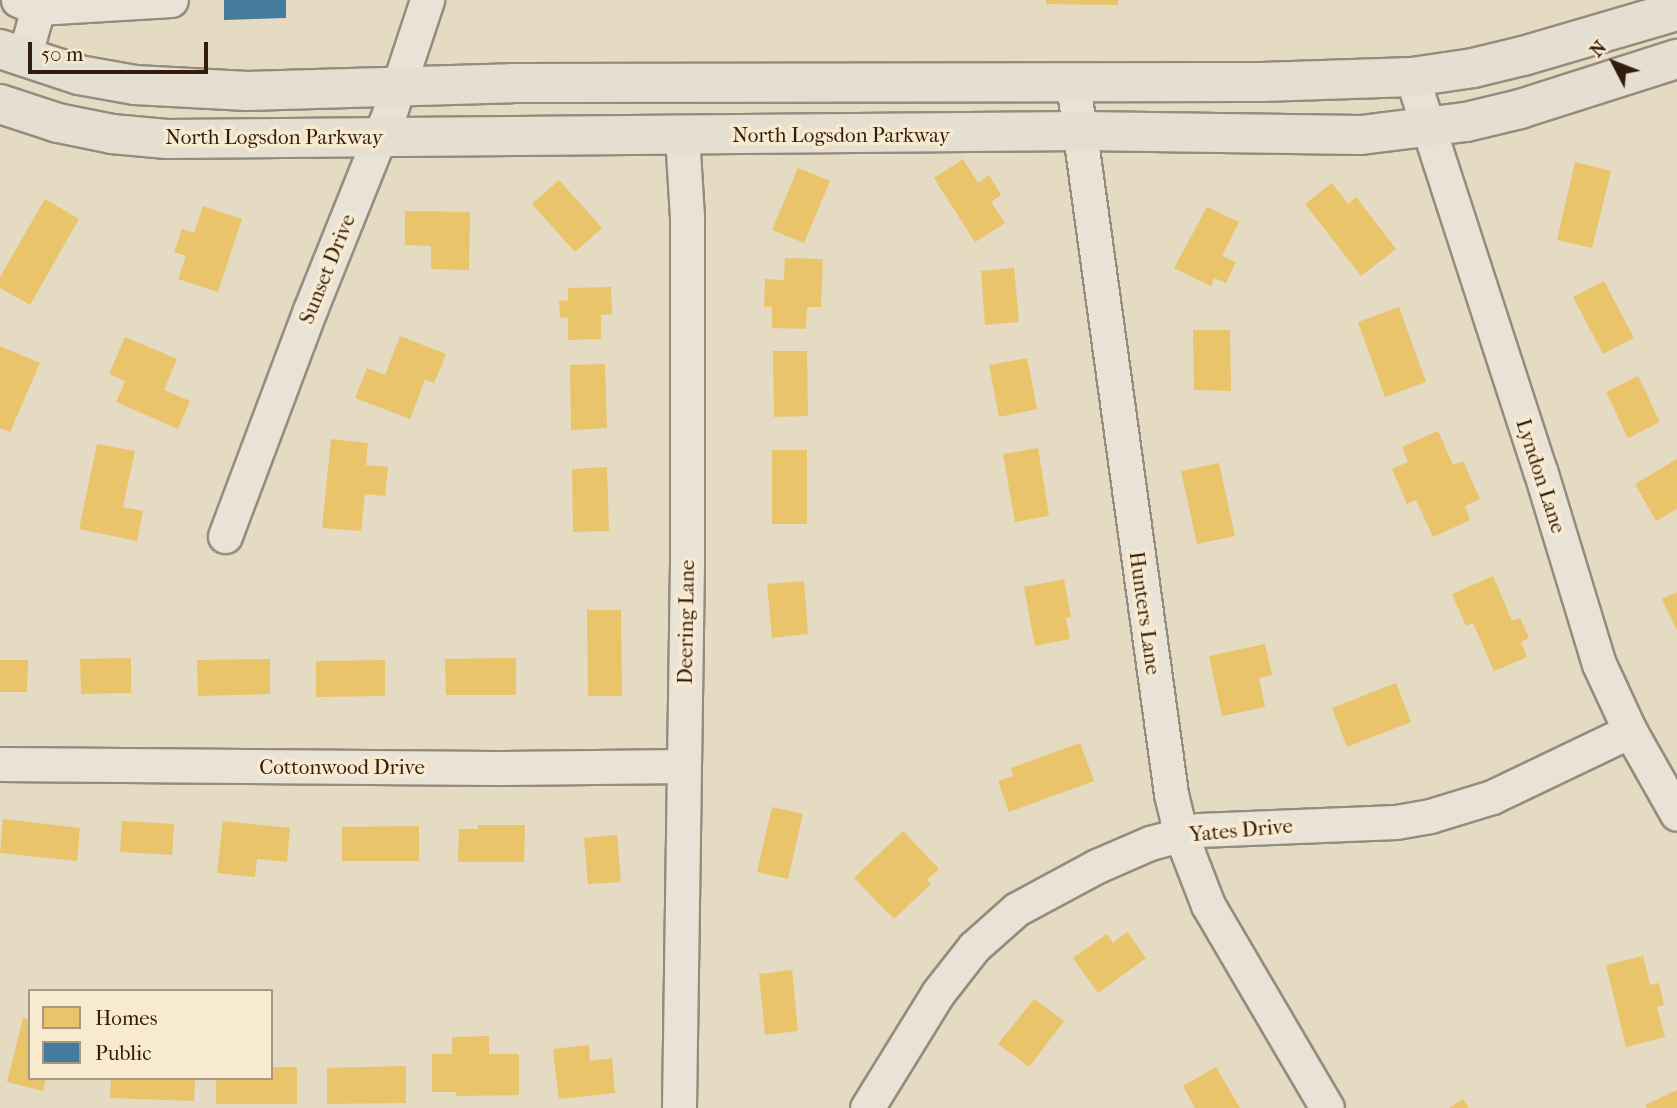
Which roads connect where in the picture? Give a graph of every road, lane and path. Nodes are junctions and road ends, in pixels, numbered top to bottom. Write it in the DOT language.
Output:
graph roads {
  1 [pos="171,0"];
  2 [pos="427,0"];
  3 [pos="28,4"];
  4 [pos="1677,10"];
  5 [pos="12,54"];
  6 [pos="1677,59"];
  7 [pos="1412,77"];
  8 [pos="1073,83"];
  9 [pos="396,87"];
  10 [pos="0,104"];
  11 [pos="1428,128"];
  12 [pos="1081,131"];
  13 [pos="380,136"];
  14 [pos="682,136"];
  15 [pos="225,537"];
  16 [pos="1630,731"];
  17 [pos="0,764"];
  18 [pos="684,766"];
  19 [pos="1677,814"];
  20 [pos="1181,835"];
  21 [pos="679,1108"];
  22 [pos="867,1108"];
  23 [pos="1326,1108"];
  1 -- 3 [label="street"];
  2 -- 9 [label="street, Sunset Drive"];
  3 -- 5 [label="street"];
  4 -- 7 [label="main road"];
  5 -- 9 [label="main road"];
  6 -- 11 [label="main road, North Logsdon Parkway"];
  7 -- 8 [label="main road"];
  7 -- 11 [label="street, Lyndon Lane"];
  8 -- 9 [label="main road"];
  8 -- 12 [label="street, Hunters Lane"];
  9 -- 13 [label="street, Sunset Drive"];
  10 -- 13 [label="main road, North Logsdon Parkway"];
  11 -- 12 [label="main road, North Logsdon Parkway"];
  11 -- 16 [label="street, Lyndon Lane"];
  12 -- 14 [label="main road, North Logsdon Parkway"];
  12 -- 20 [label="street, Hunters Lane"];
  13 -- 14 [label="main road, North Logsdon Parkway"];
  13 -- 15 [label="street, Sunset Drive"];
  14 -- 18 [label="street, Deering Lane"];
  16 -- 19 [label="street, Lyndon Lane"];
  16 -- 20 [label="street, Yates Drive"];
  17 -- 18 [label="street, Cottonwood Drive"];
  18 -- 21 [label="street, Deering Lane"];
  20 -- 22 [label="street, Yates Drive"];
  20 -- 23 [label="street, Hunters Lane"];
}
